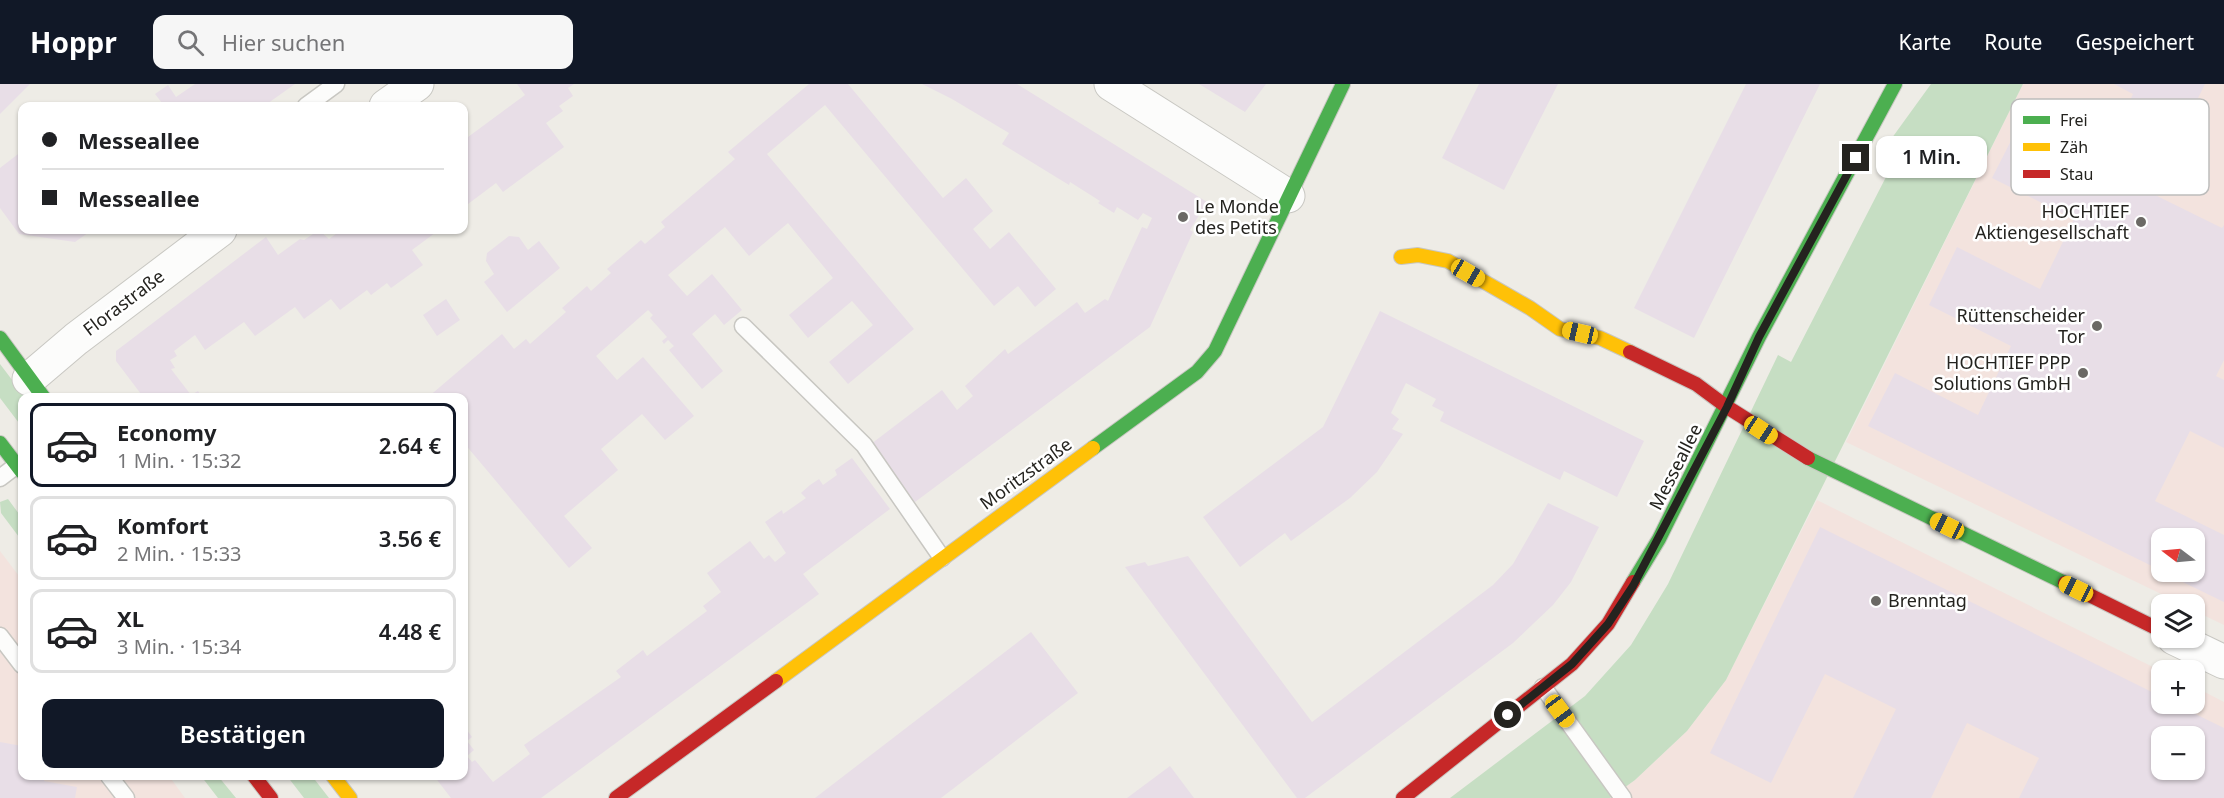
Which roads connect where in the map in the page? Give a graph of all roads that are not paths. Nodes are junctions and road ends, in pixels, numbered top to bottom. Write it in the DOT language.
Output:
graph roads {
  1 [pos="336,84"];
  2 [pos="417,84"];
  3 [pos="1112,84"];
  4 [pos="1343,84"];
  5 [pos="1895,84"];
  6 [pos="311,102"];
  7 [pos="392,102"];
  8 [pos="1288,196"];
  9 [pos="215,234"];
  10 [pos="1401,257"];
  11 [pos="743,327"];
  12 [pos="0,338"];
  13 [pos="37,388"];
  14 [pos="1727,407"];
  15 [pos="0,443"];
  16 [pos="18,466"];
  17 [pos="18,470"];
  18 [pos="0,478"];
  19 [pos="942,558"];
  20 [pos="2151,626"];
  21 [pos="0,636"];
  22 [pos="2195,648"];
  23 [pos="18,660"];
  24 [pos="2224,662"];
  25 [pos="1543,687"];
  26 [pos="112,780"];
  27 [pos="257,780"];
  28 [pos="336,780"];
  29 [pos="126,798"];
  30 [pos="271,798"];
  31 [pos="350,798"];
  32 [pos="616,798"];
  33 [pos="1403,798"];
  34 [pos="1623,798"];
  1 -- 6 [label="lane"];
  2 -- 7 [label="street"];
  3 -- 8 [label="street"];
  4 -- 8 [label="street, Moritzstraße"];
  5 -- 14 [label="street, Messeallee"];
  8 -- 19 [label="street, Moritzstraße"];
  9 -- 13 [label="street, Florastraße"];
  10 -- 14 [label="street"];
  11 -- 19 [label="lane"];
  12 -- 13 [label="street"];
  14 -- 20 [label="street"];
  14 -- 25 [label="street, Messeallee"];
  15 -- 16 [label="street"];
  17 -- 18 [label="lane"];
  19 -- 32 [label="street, Moritzstraße"];
  21 -- 23 [label="lane"];
  22 -- 24 [label="street"];
  25 -- 33 [label="street, Messeallee"];
  25 -- 34 [label="lane"];
  26 -- 29 [label="lane"];
  27 -- 30 [label="street"];
  28 -- 31 [label="street"];
}
